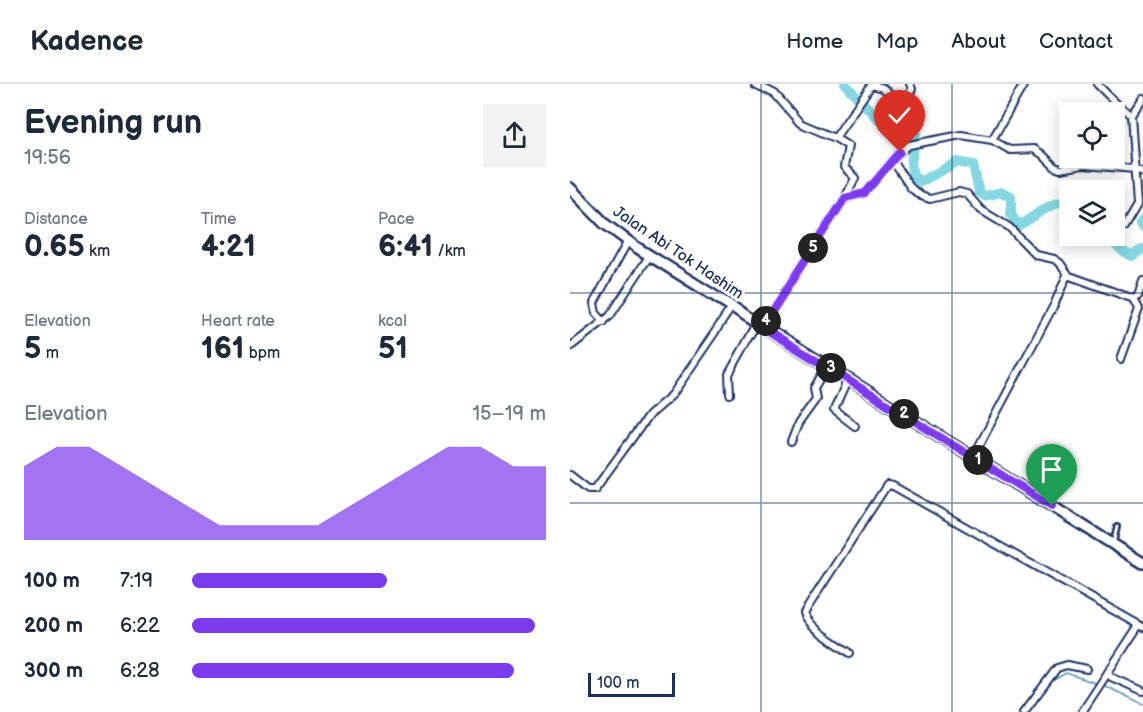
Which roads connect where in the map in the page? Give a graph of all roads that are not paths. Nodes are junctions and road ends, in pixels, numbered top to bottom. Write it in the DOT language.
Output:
graph roads {
  1 [pos="755,84"];
  2 [pos="910,84"];
  3 [pos="1024,84"];
  4 [pos="1097,84"];
  5 [pos="871,86"];
  6 [pos="1143,98"];
  7 [pos="1131,115"];
  8 [pos="835,138"];
  9 [pos="992,140"];
  10 [pos="893,161"];
  11 [pos="1139,170"];
  12 [pos="572,195"];
  13 [pos="845,198"];
  14 [pos="1125,226"];
  15 [pos="628,241"];
  16 [pos="650,255"];
  17 [pos="1068,274"];
  18 [pos="1143,281"];
  19 [pos="1134,299"];
  20 [pos="732,307"];
  21 [pos="604,322"];
  22 [pos="760,325"];
  23 [pos="570,347"];
  24 [pos="1121,359"];
  25 [pos="827,366"];
  26 [pos="848,379"];
  27 [pos="730,394"];
  28 [pos="855,426"];
  29 [pos="791,442"];
  30 [pos="973,457"];
  31 [pos="570,475"];
  32 [pos="1117,527"];
  33 [pos="1110,543"];
  34 [pos="1143,563"];
  35 [pos="1141,626"];
  36 [pos="850,653"];
  37 [pos="1087,669"];
  38 [pos="1108,672"];
  39 [pos="1143,691"];
  40 [pos="1024,712"];
  41 [pos="1082,712"];
  1 -- 8 [label="street"];
  2 -- 5 [label="street"];
  3 -- 9 [label="street"];
  4 -- 7 [label="street"];
  5 -- 8 [label="street"];
  6 -- 7 [label="street"];
  7 -- 11 [label="street"];
  8 -- 13 [label="street"];
  9 -- 10 [label="street"];
  9 -- 11 [label="street"];
  10 -- 13 [label="street"];
  10 -- 17 [label="street"];
  11 -- 14 [label="street"];
  12 -- 15 [label="main road, Jalan Abi Tok Hashim"];
  13 -- 22 [label="street"];
  15 -- 16 [label="main road, Jalan Abi Tok Hashim"];
  15 -- 21 [label="street"];
  16 -- 20 [label="main road, Jalan Abi Tok Hashim"];
  16 -- 21 [label="street"];
  17 -- 19 [label="street"];
  17 -- 30 [label="street"];
  18 -- 19 [label="street"];
  19 -- 24 [label="street"];
  20 -- 22 [label="main road, Jalan Abi Tok Hashim"];
  20 -- 31 [label="street"];
  21 -- 23 [label="street"];
  22 -- 25 [label="main road, Jalan Abi Tok Hashim"];
  22 -- 27 [label="street"];
  25 -- 26 [label="main road, Jalan Abi Tok Hashim"];
  25 -- 29 [label="street"];
  26 -- 28 [label="street"];
  26 -- 30 [label="main road, Jalan Abi Tok Hashim"];
  30 -- 33 [label="main road, Jalan Abi Tok Hashim"];
  32 -- 33 [label="lane"];
  33 -- 34 [label="main road, Jalan Abi Tok Hashim"];
  35 -- 36 [label="street"];
  35 -- 38 [label="street"];
  37 -- 40 [label="street"];
  38 -- 39 [label="street"];
  38 -- 41 [label="street"];
}
